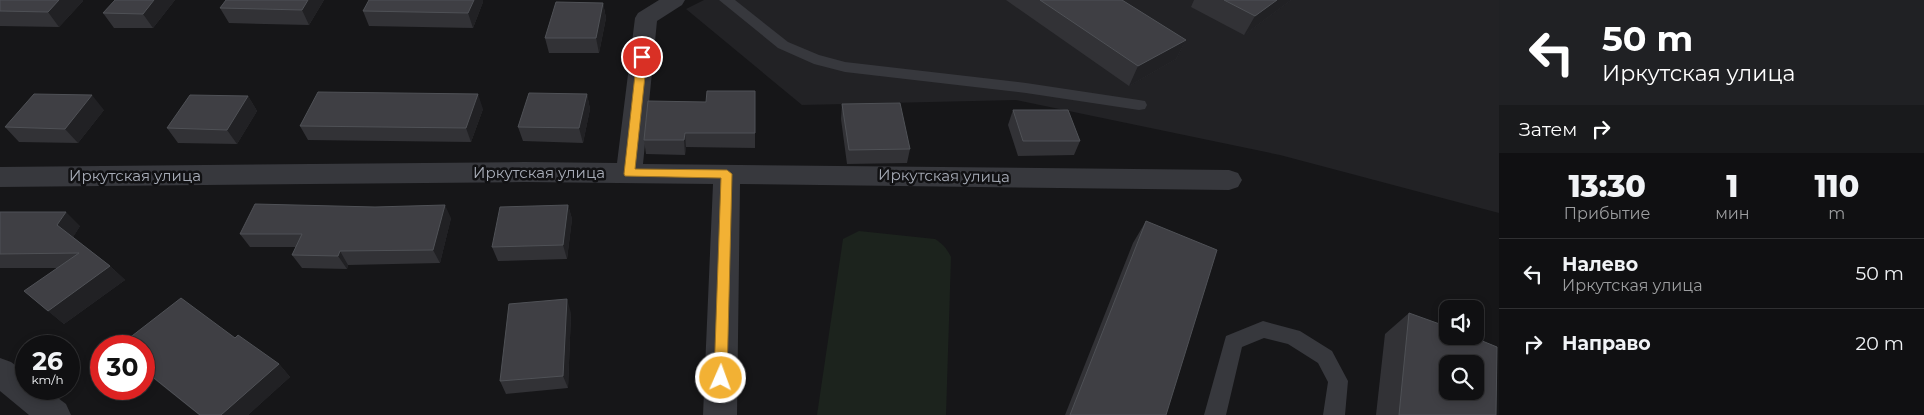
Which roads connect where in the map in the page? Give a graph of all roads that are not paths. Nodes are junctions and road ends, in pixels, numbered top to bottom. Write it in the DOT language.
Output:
graph roads {
  1 [pos="674,0"];
  2 [pos="726,0"];
  3 [pos="1140,105"];
  4 [pos="629,174"];
  5 [pos="727,174"];
  6 [pos="0,177"];
  7 [pos="1229,180"];
  8 [pos="0,373"];
  9 [pos="54,415"];
  10 [pos="720,415"];
  11 [pos="1215,415"];
  12 [pos="1334,415"];
  1 -- 4 [label="street"];
  2 -- 3 [label="lane"];
  4 -- 5 [label="street, Иркутская улица"];
  4 -- 6 [label="street, Иркутская улица"];
  5 -- 7 [label="street, Иркутская улица"];
  5 -- 10 [label="street"];
  8 -- 9 [label="street"];
  11 -- 12 [label="lane"];
}
